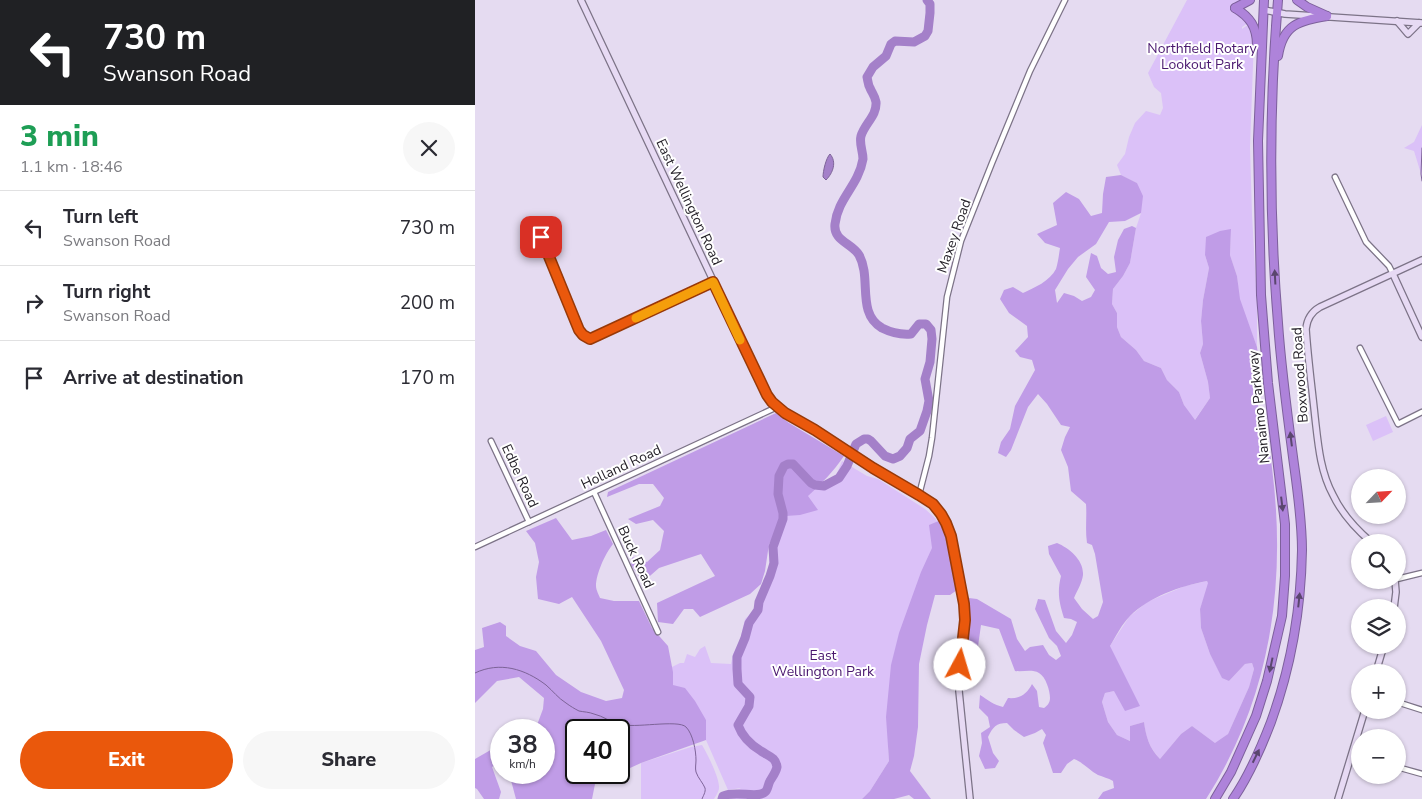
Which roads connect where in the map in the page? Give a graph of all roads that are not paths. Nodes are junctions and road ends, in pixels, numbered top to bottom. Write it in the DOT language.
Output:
graph roads {
  1 [pos="581,0"];
  2 [pos="1065,0"];
  3 [pos="1250,0"];
  4 [pos="1264,0"];
  5 [pos="1278,0"];
  6 [pos="1297,0"];
  7 [pos="1264,10"];
  8 [pos="1277,13"];
  9 [pos="1327,16"];
  10 [pos="1397,21"];
  11 [pos="1421,23"];
  12 [pos="1257,176"];
  13 [pos="1335,177"];
  14 [pos="1271,186"];
  15 [pos="539,230"];
  16 [pos="1422,260"];
  17 [pos="1393,274"];
  18 [pos="713,282"];
  19 [pos="1422,337"];
  20 [pos="1360,348"];
  21 [pos="777,407"];
  22 [pos="1422,412"];
  23 [pos="491,441"];
  24 [pos="594,492"];
  25 [pos="919,495"];
  26 [pos="529,522"];
  27 [pos="1363,534"];
  28 [pos="475,547"];
  29 [pos="1422,573"];
  30 [pos="1406,577"];
  31 [pos="658,632"];
  32 [pos="1406,705"];
  33 [pos="1422,710"];
  34 [pos="1351,759"];
  35 [pos="1406,770"];
  36 [pos="1422,774"];
  37 [pos="970,799"];
  38 [pos="1215,799"];
  39 [pos="1233,799"];
  40 [pos="1338,799"];
  1 -- 18 [label="street, East Wellington Road"];
  2 -- 25 [label="street, Maxey Road"];
  3 -- 12 [label="highway"];
  4 -- 7 [label="highway, Nanaimo Parkway"];
  5 -- 8 [label="highway, Nanaimo Parkway"];
  6 -- 9 [label="highway"];
  7 -- 8 [label="street"];
  7 -- 12 [label="highway, Nanaimo Parkway"];
  8 -- 9 [label="street"];
  8 -- 14 [label="highway, Nanaimo Parkway"];
  9 -- 10 [label="street"];
  9 -- 14 [label="highway"];
  10 -- 11 [label="street"];
  10 -- 11 [label="street"];
  12 -- 38 [label="highway, Nanaimo Parkway, one-way"];
  13 -- 17 [label="street"];
  39 -- 14 [label="highway, Nanaimo Parkway, one-way"];
  15 -- 18 [label="street"];
  16 -- 17 [label="street, Boxwood Road"];
  17 -- 19 [label="street"];
  17 -- 27 [label="street, Boxwood Road"];
  18 -- 21 [label="street, East Wellington Road"];
  20 -- 22 [label="street"];
  21 -- 24 [label="street, Holland Road"];
  21 -- 25 [label="street, East Wellington Road"];
  23 -- 26 [label="street, Edbe Road"];
  24 -- 26 [label="street, Holland Road"];
  24 -- 31 [label="street, Buck Road"];
  25 -- 37 [label="street, East Wellington Road"];
  26 -- 28 [label="street, Holland Road"];
  29 -- 30 [label="street"];
  32 -- 33 [label="street"];
  34 -- 40 [label="street"];
  35 -- 36 [label="street"];
}
